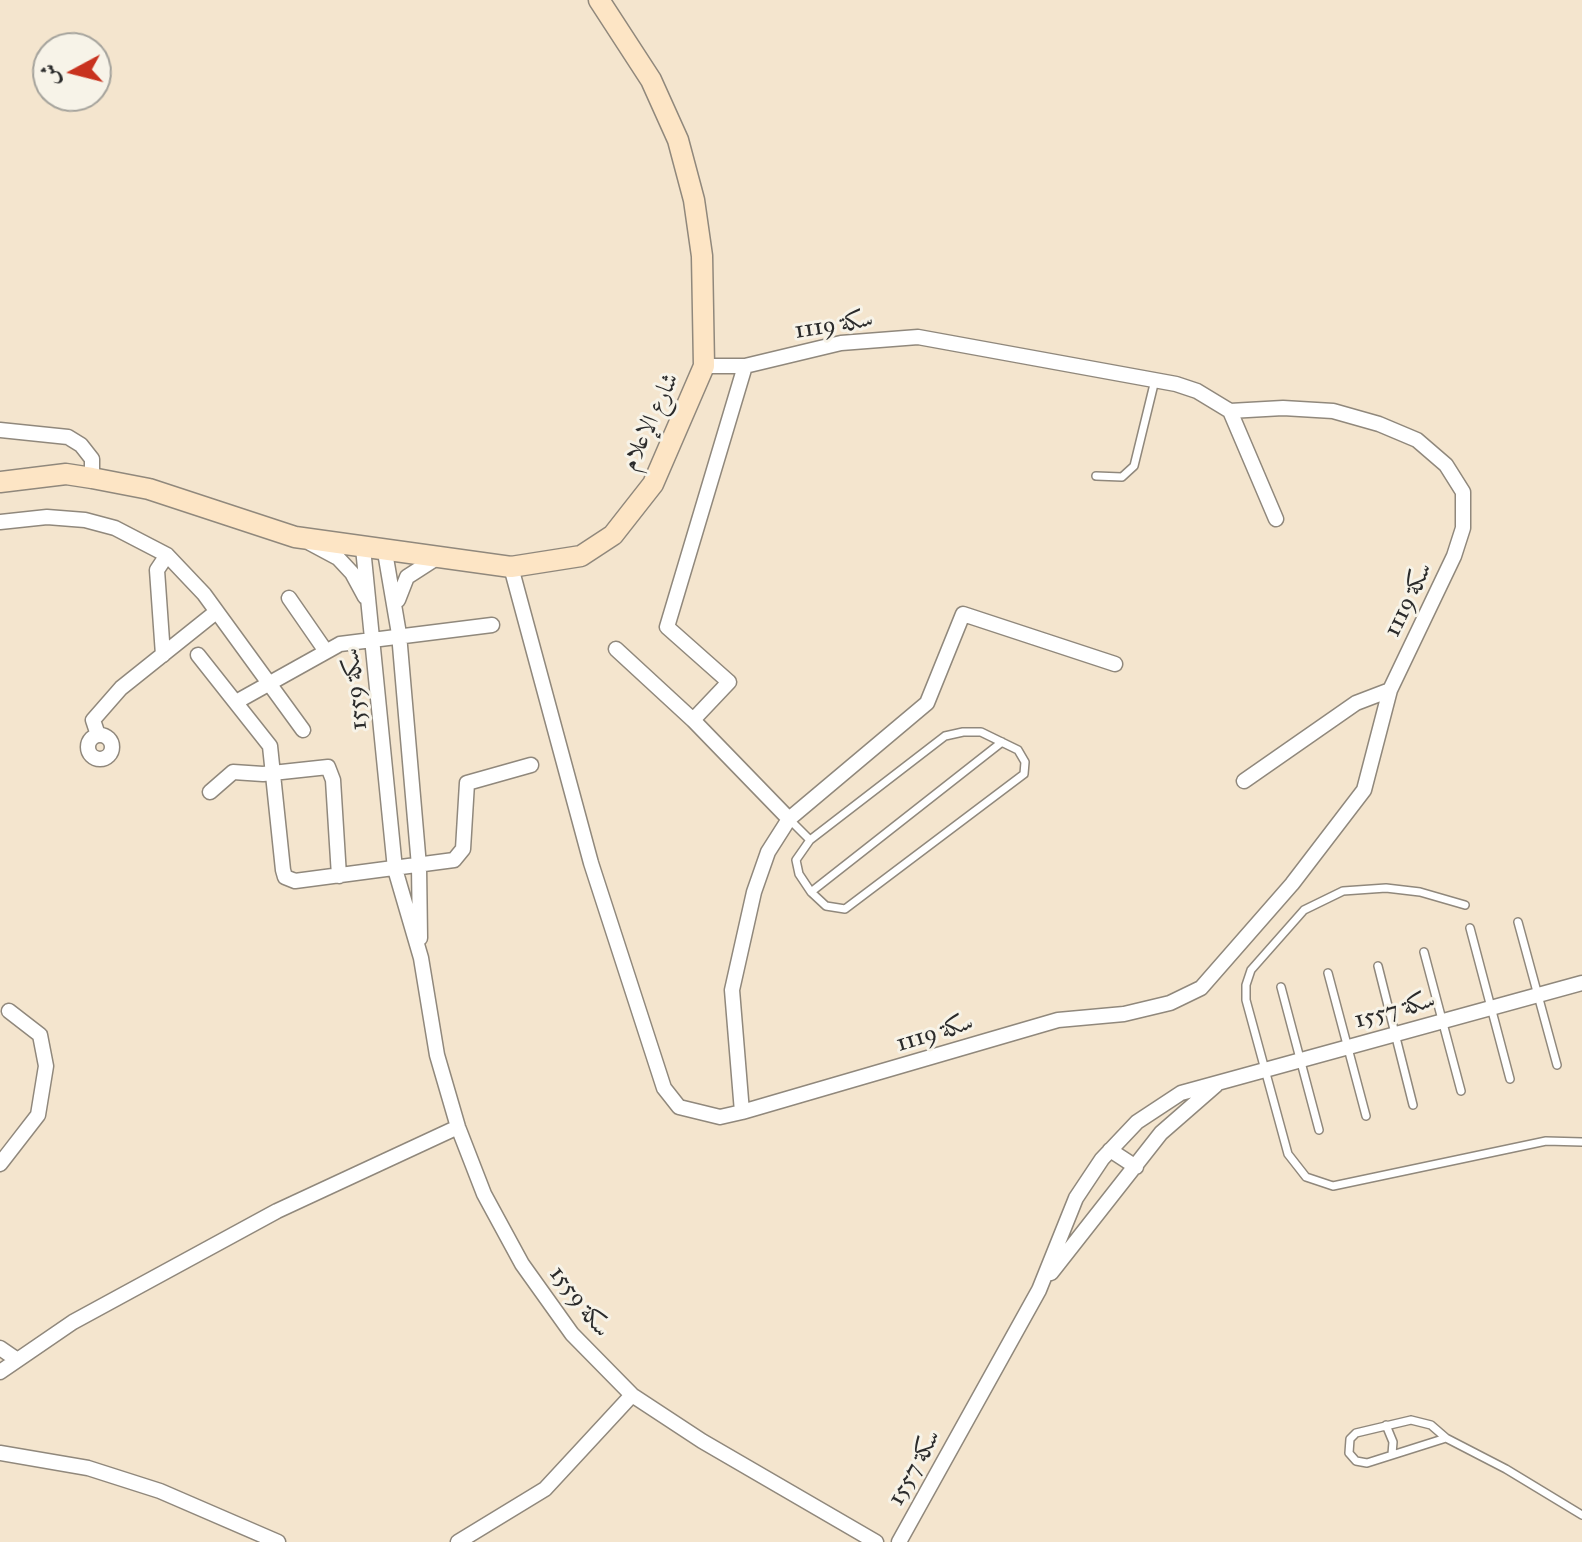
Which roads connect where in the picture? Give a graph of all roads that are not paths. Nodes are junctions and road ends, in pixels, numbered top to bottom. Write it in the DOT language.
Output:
graph roads {
  1 [pos="601,1"];
  2 [pos="704,366"];
  3 [pos="745,366"];
  4 [pos="1155,380"];
  5 [pos="1230,411"];
  6 [pos="0,430"];
  7 [pos="1096,476"];
  8 [pos="92,478"];
  9 [pos="0,482"];
  10 [pos="1276,519"];
  11 [pos="0,522"];
  12 [pos="295,537"];
  13 [pos="363,548"];
  14 [pos="385,552"];
  15 [pos="167,555"];
  16 [pos="438,557"];
  17 [pos="511,567"];
  18 [pos="289,598"];
  19 [pos="369,604"];
  20 [pos="397,608"];
  21 [pos="216,612"];
  22 [pos="492,625"];
  23 [pos="399,634"];
  24 [pos="373,638"];
  25 [pos="616,649"];
  26 [pos="325,650"];
  27 [pos="163,655"];
  28 [pos="198,655"];
  29 [pos="1115,664"];
  30 [pos="269,683"];
  31 [pos="1390,690"];
  32 [pos="236,702"];
  33 [pos="693,720"];
  34 [pos="303,730"];
  35 [pos="98,735"];
  36 [pos="1002,742"];
  37 [pos="531,765"];
  38 [pos="275,773"];
  39 [pos="1244,781"];
  40 [pos="210,792"];
  41 [pos="789,819"];
  42 [pos="810,840"];
  43 [pos="419,866"];
  44 [pos="395,869"];
  45 [pos="339,876"];
  46 [pos="811,892"];
  47 [pos="1465,905"];
  48 [pos="1518,922"];
  49 [pos="1470,928"];
  50 [pos="1424,952"];
  51 [pos="421,958"];
  52 [pos="1378,966"];
  53 [pos="1328,973"];
  54 [pos="1582,983"];
  55 [pos="1281,987"];
  56 [pos="1535,994"];
  57 [pos="1490,1007"];
  58 [pos="9,1011"];
  59 [pos="1443,1021"];
  60 [pos="1394,1035"];
  61 [pos="1346,1047"];
  62 [pos="1299,1061"];
  63 [pos="1557,1065"];
  64 [pos="1266,1071"];
  65 [pos="1510,1079"];
  66 [pos="1219,1082"];
  67 [pos="1461,1091"];
  68 [pos="1413,1105"];
  69 [pos="742,1112"];
  70 [pos="1366,1116"];
  71 [pos="458,1127"];
  72 [pos="1319,1130"];
  73 [pos="1582,1142"];
  74 [pos="1110,1150"];
  75 [pos="2,1158"];
  76 [pos="1136,1167"];
  77 [pos="1083,1187"];
  78 [pos="1108,1201"];
  79 [pos="1039,1290"];
  80 [pos="0,1348"];
  81 [pos="16,1359"];
  82 [pos="0,1372"];
  83 [pos="632,1395"];
  84 [pos="1386,1425"];
  85 [pos="1446,1438"];
  86 [pos="0,1453"];
  87 [pos="1392,1454"];
  88 [pos="1582,1515"];
  89 [pos="278,1542"];
  90 [pos="458,1542"];
  91 [pos="876,1542"];
  92 [pos="899,1542"];
  1 -- 2 [label="main road, شارع الإعلام"];
  2 -- 3 [label="street, سكة 1119"];
  2 -- 17 [label="main road, شارع الإعلام"];
  3 -- 4 [label="street, سكة 1119"];
  3 -- 33 [label="street"];
  4 -- 5 [label="street, سكة 1119"];
  4 -- 7 [label="lane"];
  5 -- 10 [label="street"];
  5 -- 31 [label="street, سكة 1119"];
  6 -- 8 [label="street"];
  8 -- 9 [label="main road, شارع الإعلام"];
  8 -- 12 [label="main road, شارع الإعلام"];
  11 -- 15 [label="street"];
  12 -- 13 [label="main road, شارع الإعلام"];
  12 -- 19 [label="street, سكة 1559"];
  13 -- 14 [label="main road, شارع الإعلام"];
  13 -- 19 [label="street, سكة 1559"];
  14 -- 16 [label="main road, شارع الإعلام"];
  14 -- 20 [label="street, سكة 1559"];
  15 -- 21 [label="street"];
  15 -- 27 [label="street"];
  16 -- 17 [label="main road, شارع الإعلام"];
  16 -- 20 [label="street, سكة 1559"];
  17 -- 69 [label="street, سكة 1119"];
  18 -- 26 [label="street"];
  19 -- 24 [label="street, سكة 1559"];
  20 -- 23 [label="street, سكة 1559"];
  21 -- 27 [label="street"];
  21 -- 30 [label="street"];
  22 -- 23 [label="street"];
  23 -- 24 [label="street"];
  23 -- 43 [label="street, سكة 1559"];
  24 -- 26 [label="street"];
  24 -- 44 [label="street, سكة 1559"];
  25 -- 33 [label="street"];
  26 -- 30 [label="street"];
  27 -- 35 [label="street"];
  28 -- 32 [label="street"];
  29 -- 41 [label="street"];
  30 -- 32 [label="street"];
  30 -- 34 [label="street"];
  31 -- 39 [label="street"];
  31 -- 69 [label="street, سكة 1119"];
  32 -- 38 [label="street"];
  33 -- 41 [label="street"];
  36 -- 42 [label="lane"];
  36 -- 46 [label="lane"];
  36 -- 46 [label="lane"];
  37 -- 43 [label="street"];
  38 -- 40 [label="street"];
  38 -- 45 [label="street"];
  38 -- 45 [label="street"];
  41 -- 42 [label="lane"];
  41 -- 69 [label="street"];
  42 -- 46 [label="lane"];
  43 -- 44 [label="street"];
  43 -- 51 [label="street, سكة 1559"];
  44 -- 45 [label="street"];
  44 -- 51 [label="street, سكة 1559"];
  47 -- 64 [label="lane"];
  48 -- 56 [label="lane"];
  49 -- 57 [label="lane"];
  50 -- 59 [label="lane"];
  51 -- 71 [label="street, سكة 1559"];
  52 -- 60 [label="lane"];
  53 -- 61 [label="lane"];
  54 -- 56 [label="street, سكة 1557"];
  55 -- 62 [label="lane"];
  56 -- 57 [label="street, سكة 1557"];
  56 -- 63 [label="lane"];
  57 -- 59 [label="street, سكة 1557"];
  57 -- 65 [label="lane"];
  58 -- 75 [label="street"];
  59 -- 60 [label="street, سكة 1557"];
  59 -- 67 [label="lane"];
  60 -- 61 [label="street, سكة 1557"];
  60 -- 68 [label="lane"];
  61 -- 62 [label="street, سكة 1557"];
  61 -- 70 [label="lane"];
  62 -- 64 [label="street, سكة 1557"];
  62 -- 72 [label="lane"];
  64 -- 66 [label="street, سكة 1557"];
  64 -- 73 [label="lane"];
  66 -- 74 [label="street, سكة 1557"];
  66 -- 76 [label="street, سكة 1557"];
  71 -- 81 [label="street"];
  71 -- 83 [label="street, سكة 1559"];
  74 -- 76 [label="street"];
  74 -- 77 [label="street, سكة 1557"];
  76 -- 78 [label="street, سكة 1557"];
  77 -- 78 [label="street"];
  77 -- 79 [label="street, سكة 1557"];
  78 -- 79 [label="street, سكة 1557"];
  79 -- 92 [label="street, سكة 1557"];
  80 -- 81 [label="street"];
  81 -- 82 [label="street"];
  83 -- 90 [label="street"];
  83 -- 91 [label="street, سكة 1559"];
  84 -- 85 [label="lane"];
  84 -- 87 [label="lane"];
  84 -- 87 [label="lane"];
  85 -- 87 [label="lane"];
  85 -- 88 [label="lane"];
  86 -- 89 [label="street"];
}
